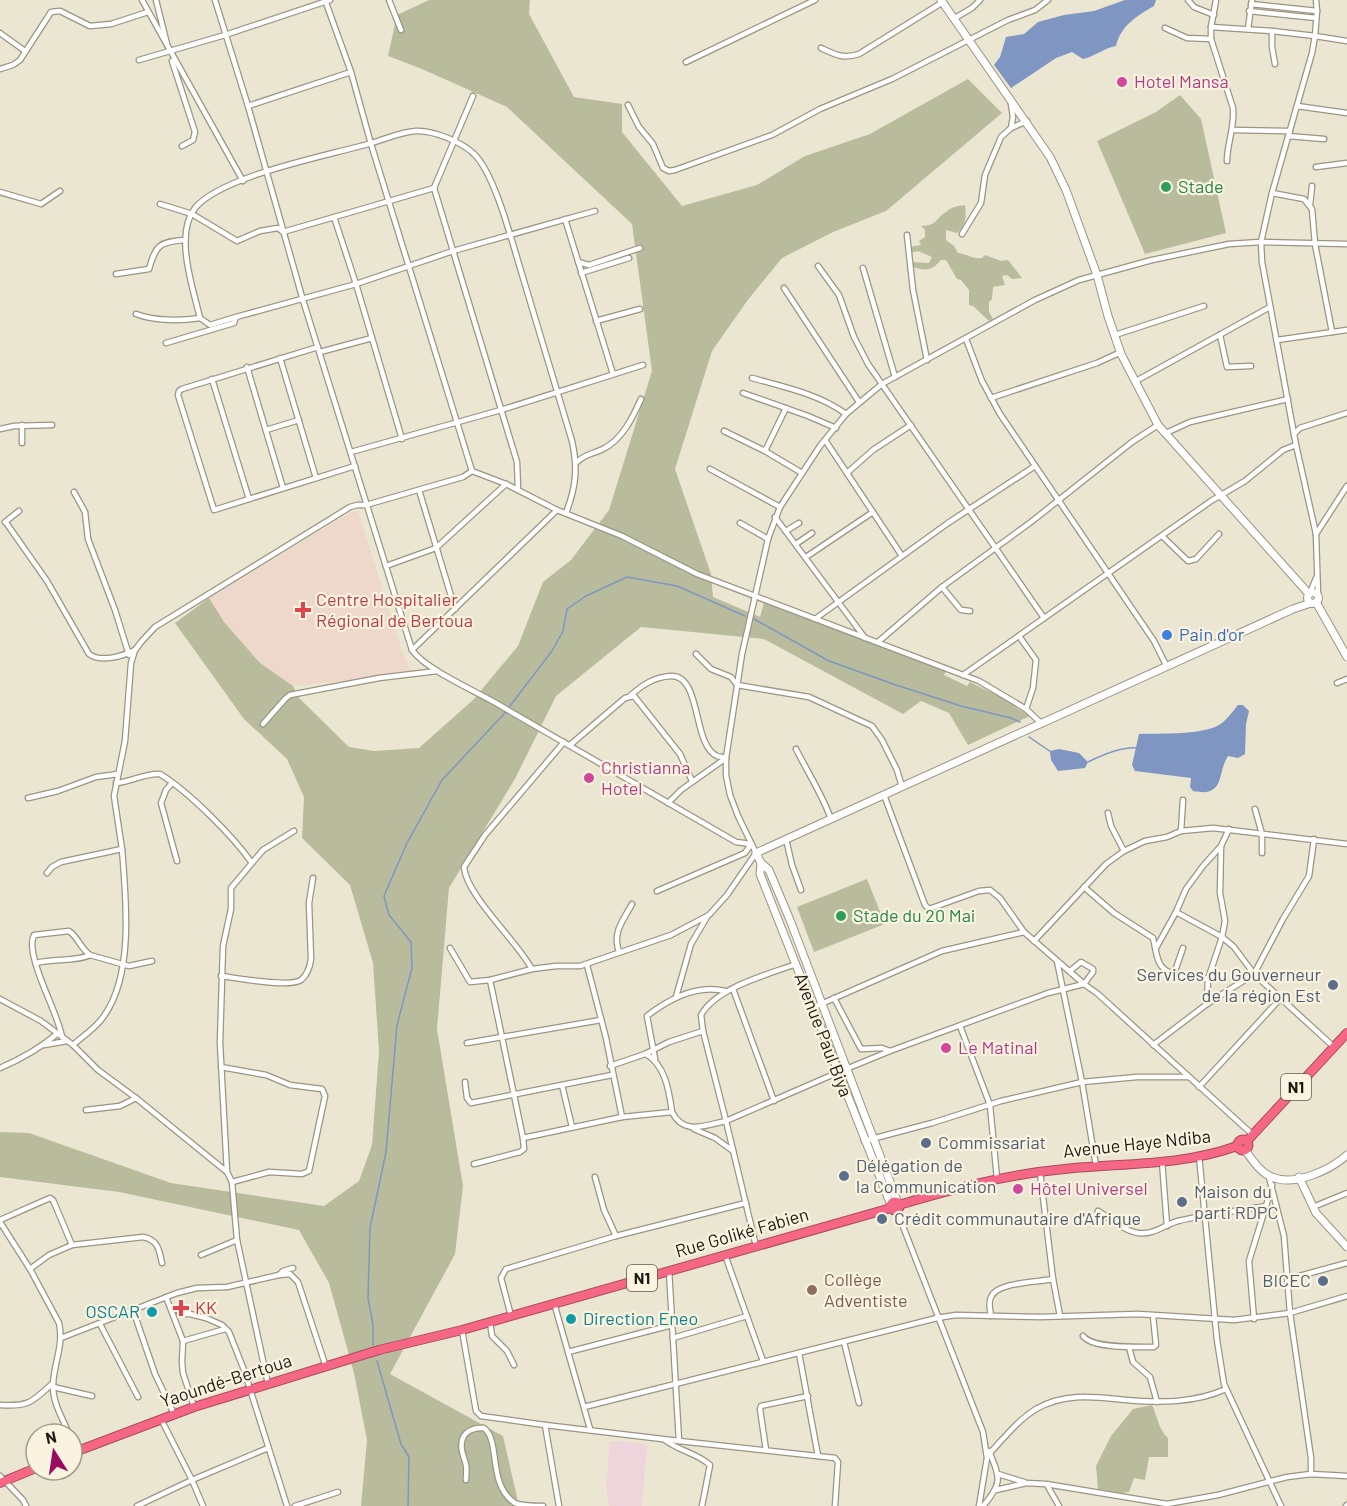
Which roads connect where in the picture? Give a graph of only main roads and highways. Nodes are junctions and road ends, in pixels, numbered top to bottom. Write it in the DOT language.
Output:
graph roads {
  1 [pos="1347,1033"];
  2 [pos="895,1207"];
  3 [pos="393,1348"];
  4 [pos="84,1448"];
  5 [pos="24,1472"];
  6 [pos="2,1480"];
  1 -- 2 [label="highway, Avenue Haye Ndiba / N1"];
  2 -- 3 [label="highway, Rue Goliké Fabien / N1"];
  3 -- 4 [label="highway, Yaoundé-Bertoua / N1"];
  5 -- 6 [label="highway"];
}
